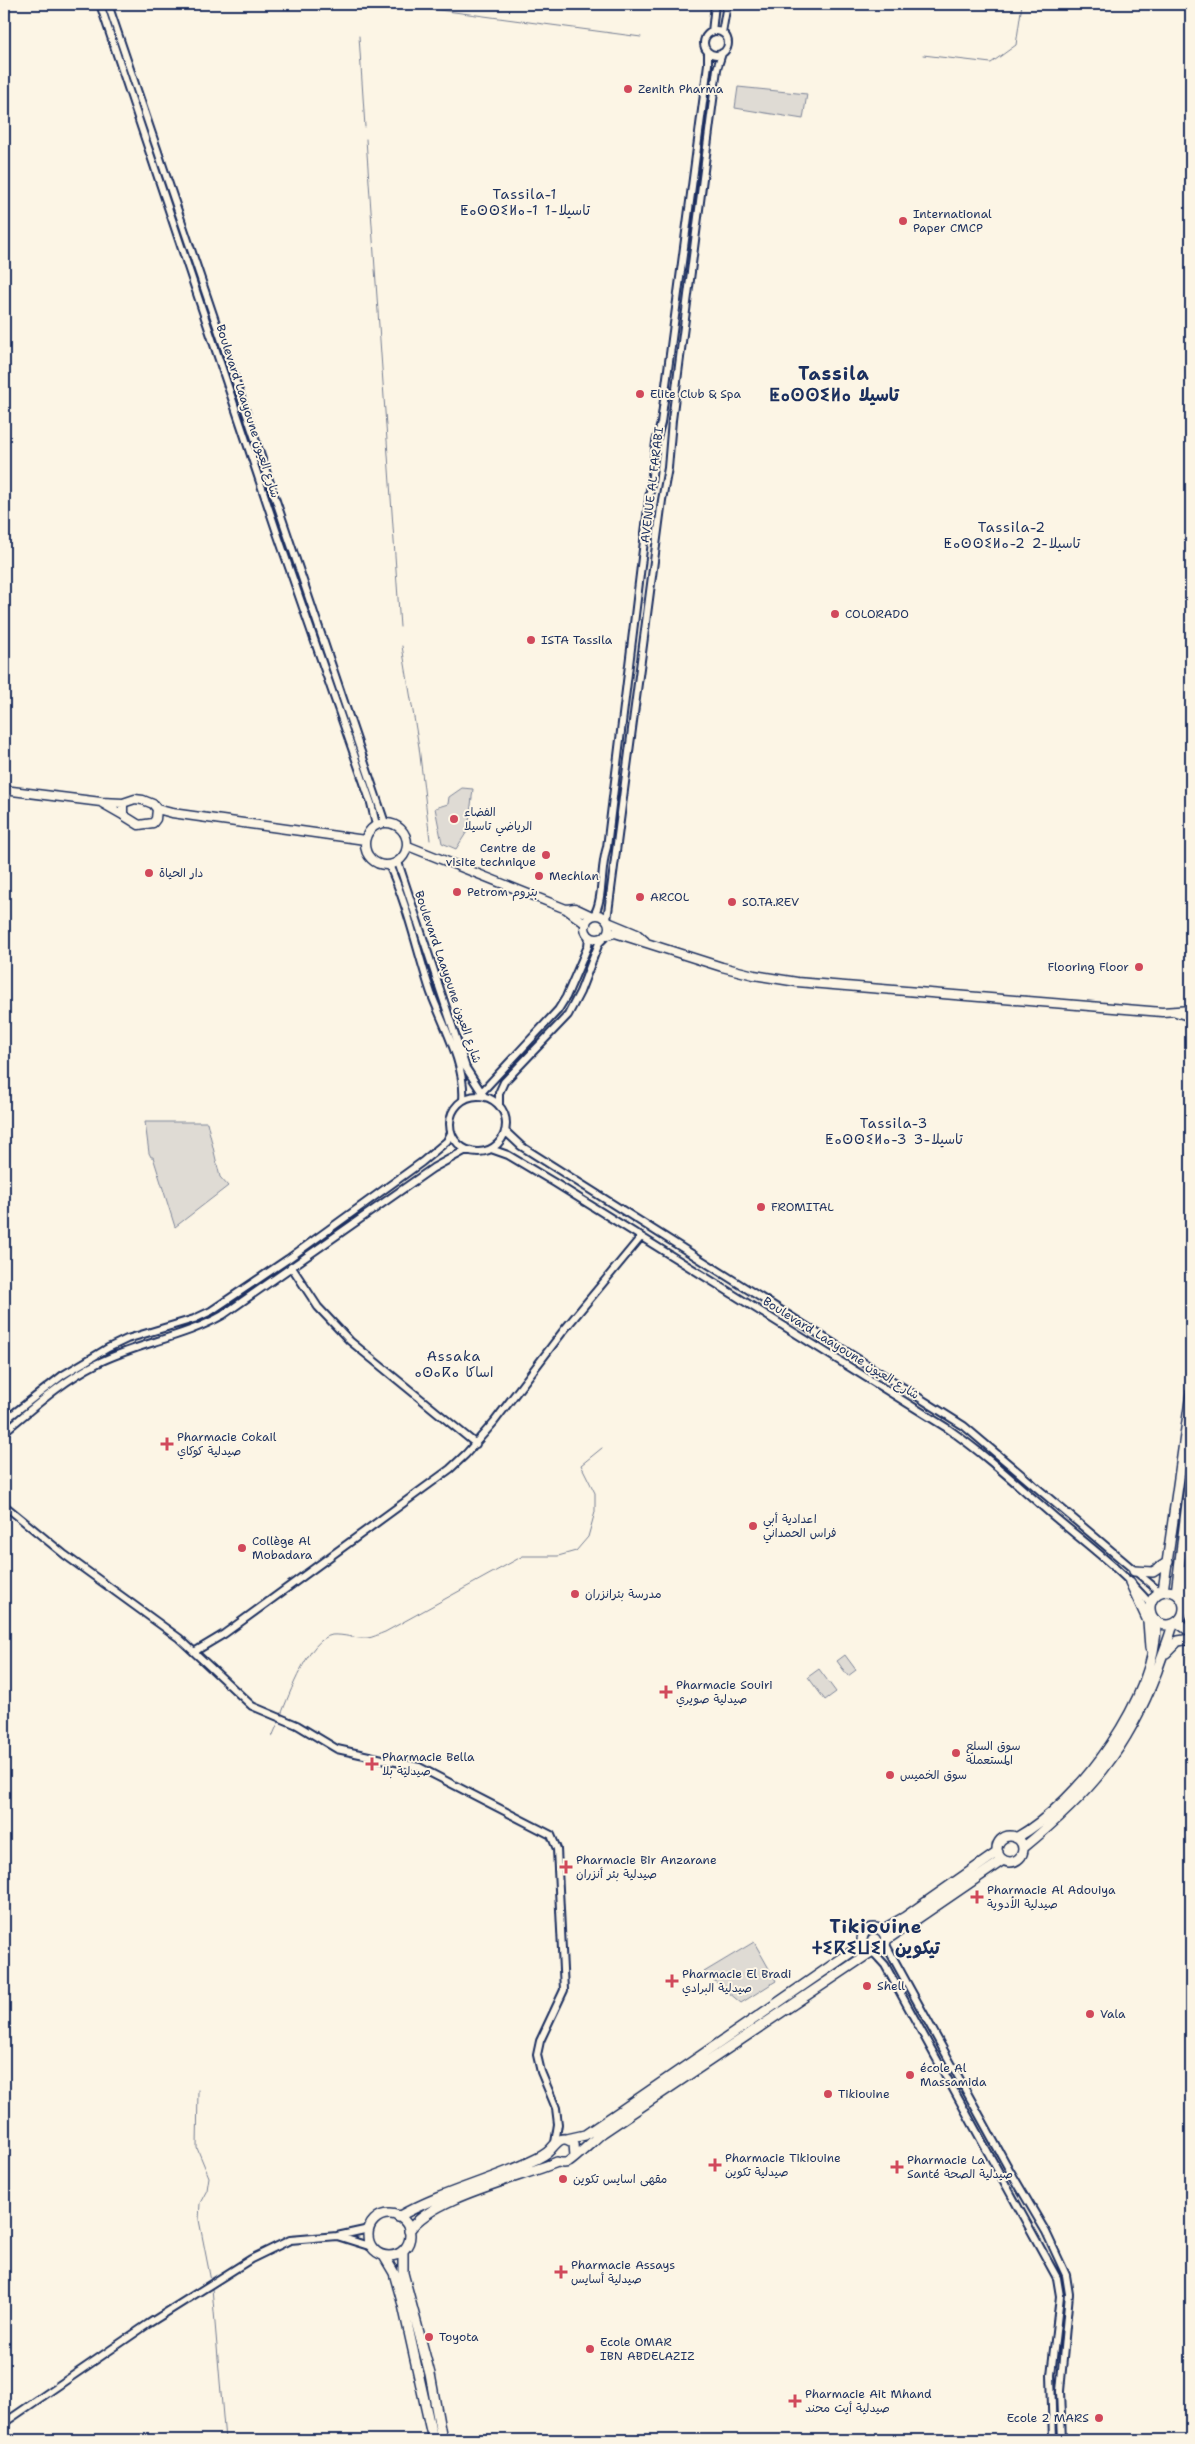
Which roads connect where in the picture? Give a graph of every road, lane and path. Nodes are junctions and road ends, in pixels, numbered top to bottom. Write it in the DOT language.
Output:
graph roads {
  1 [pos="100,4"];
  2 [pos="108,4"];
  3 [pos="714,4"];
  4 [pos="726,4"];
  5 [pos="712,32"];
  6 [pos="722,33"];
  7 [pos="708,52"];
  8 [pos="722,53"];
  9 [pos="4,790"];
  10 [pos="101,802"];
  11 [pos="123,803"];
  12 [pos="157,809"];
  13 [pos="179,814"];
  14 [pos="123,815"];
  15 [pos="156,819"];
  16 [pos="385,823"];
  17 [pos="376,825"];
  18 [pos="365,840"];
  19 [pos="408,846"];
  20 [pos="398,862"];
  21 [pos="389,865"];
  22 [pos="566,908"];
  23 [pos="593,916"];
  24 [pos="608,921"];
  25 [pos="586,924"];
  26 [pos="590,936"];
  27 [pos="605,936"];
  28 [pos="645,941"];
  29 [pos="1191,1010"];
  30 [pos="1176,1012"];
  31 [pos="1191,1017"];
  32 [pos="481,1095"];
  33 [pos="463,1100"];
  34 [pos="499,1105"];
  35 [pos="505,1131"];
  36 [pos="451,1133"];
  37 [pos="491,1149"];
  38 [pos="466,1150"];
  39 [pos="642,1237"];
  40 [pos="288,1259"];
  41 [pos="292,1268"];
  42 [pos="1191,1393"];
  43 [pos="4,1421"];
  44 [pos="4,1432"];
  45 [pos="476,1444"];
  46 [pos="1191,1471"];
  47 [pos="4,1505"];
  48 [pos="1180,1552"];
  49 [pos="1168,1562"];
  50 [pos="1134,1571"];
  51 [pos="1130,1582"];
  52 [pos="1162,1592"];
  53 [pos="1176,1593"];
  54 [pos="1191,1603"];
  55 [pos="1150,1605"];
  56 [pos="1188,1613"];
  57 [pos="1156,1621"];
  58 [pos="1175,1623"];
  59 [pos="1191,1632"];
  60 [pos="1191,1639"];
  61 [pos="194,1652"];
  62 [pos="1155,1661"];
  63 [pos="1016,1838"];
  64 [pos="1023,1848"];
  65 [pos="1000,1856"];
  66 [pos="882,1930"];
  67 [pos="886,1942"];
  68 [pos="863,1944"];
  69 [pos="873,1952"];
  70 [pos="558,2124"];
  71 [pos="566,2139"];
  72 [pos="553,2146"];
  73 [pos="575,2156"];
  74 [pos="557,2162"];
  75 [pos="398,2217"];
  76 [pos="369,2229"];
  77 [pos="409,2231"];
  78 [pos="337,2236"];
  79 [pos="372,2247"];
  80 [pos="403,2251"];
  81 [pos="384,2256"];
  82 [pos="4,2424"];
  83 [pos="433,2440"];
  84 [pos="442,2440"];
  85 [pos="1053,2440"];
  86 [pos="1062,2440"];
  1 -- 17 [label="street, Boulevard Laayoune شارع العيون"];
  2 -- 16 [label="street, Boulevard Laayoune شارع العيون"];
  3 -- 5 [label="street"];
  4 -- 6 [label="street"];
  5 -- 6 [label="street"];
  5 -- 7 [label="street"];
  6 -- 8 [label="street"];
  7 -- 8 [label="street"];
  7 -- 23 [label="street, AVENUE AL FARABI"];
  8 -- 24 [label="street, AVENUE AL FARABI"];
  9 -- 10 [label="main road"];
  10 -- 11 [label="main road"];
  10 -- 14 [label="main road"];
  11 -- 12 [label="main road"];
  11 -- 14 [label="main road"];
  12 -- 13 [label="main road"];
  12 -- 15 [label="main road"];
  13 -- 15 [label="main road"];
  13 -- 18 [label="main road"];
  14 -- 15 [label="main road"];
  16 -- 17 [label="main road"];
  16 -- 19 [label="main road"];
  17 -- 18 [label="main road"];
  18 -- 21 [label="main road"];
  19 -- 20 [label="main road"];
  19 -- 22 [label="main road"];
  20 -- 21 [label="main road"];
  20 -- 32 [label="street, Boulevard Laayoune شارع العيون"];
  21 -- 33 [label="street, Boulevard Laayoune شارع العيون"];
  22 -- 23 [label="main road"];
  22 -- 25 [label="main road"];
  23 -- 24 [label="main road"];
  23 -- 25 [label="main road"];
  24 -- 27 [label="main road"];
  24 -- 28 [label="main road"];
  25 -- 26 [label="main road"];
  26 -- 27 [label="main road"];
  26 -- 32 [label="street"];
  27 -- 28 [label="main road"];
  27 -- 34 [label="street"];
  28 -- 30 [label="main road"];
  29 -- 30 [label="main road"];
  30 -- 31 [label="main road"];
  32 -- 33 [label="street"];
  32 -- 34 [label="street"];
  33 -- 36 [label="street"];
  34 -- 35 [label="street"];
  35 -- 37 [label="street"];
  35 -- 50 [label="street, Boulevard Laayoune شارع العيون"];
  36 -- 38 [label="street"];
  36 -- 40 [label="street"];
  37 -- 38 [label="street"];
  37 -- 39 [label="street, Boulevard Laayoune شارع العيون"];
  38 -- 41 [label="street"];
  39 -- 45 [label="street"];
  39 -- 51 [label="street, Boulevard Laayoune شارع العيون"];
  40 -- 41 [label="street"];
  40 -- 43 [label="street"];
  41 -- 44 [label="street"];
  41 -- 45 [label="street"];
  42 -- 49 [label="highway"];
  45 -- 61 [label="street"];
  46 -- 48 [label="highway"];
  47 -- 61 [label="street"];
  48 -- 53 [label="highway"];
  48 -- 54 [label="highway"];
  49 -- 50 [label="highway"];
  49 -- 52 [label="highway"];
  50 -- 52 [label="street, Boulevard Laayoune شارع العيون"];
  51 -- 55 [label="street, Boulevard Laayoune شارع العيون"];
  51 -- 62 [label="highway"];
  52 -- 53 [label="highway"];
  52 -- 55 [label="highway"];
  53 -- 56 [label="highway"];
  55 -- 57 [label="highway"];
  56 -- 58 [label="highway"];
  57 -- 58 [label="highway"];
  57 -- 62 [label="highway"];
  58 -- 59 [label="highway"];
  58 -- 62 [label="highway"];
  60 -- 62 [label="highway"];
  61 -- 70 [label="street"];
  62 -- 63 [label="highway"];
  62 -- 64 [label="highway"];
  63 -- 64 [label="highway"];
  63 -- 65 [label="highway"];
  64 -- 65 [label="highway"];
  65 -- 66 [label="highway"];
  65 -- 67 [label="highway"];
  66 -- 67 [label="highway"];
  66 -- 68 [label="highway"];
  67 -- 69 [label="highway"];
  67 -- 86 [label="street"];
  68 -- 69 [label="highway"];
  68 -- 71 [label="highway"];
  69 -- 73 [label="highway"];
  69 -- 85 [label="street"];
  70 -- 71 [label="street"];
  70 -- 72 [label="street"];
  71 -- 72 [label="highway"];
  71 -- 73 [label="highway"];
  72 -- 74 [label="highway"];
  72 -- 75 [label="highway"];
  73 -- 74 [label="highway"];
  74 -- 77 [label="highway"];
  75 -- 76 [label="highway"];
  75 -- 77 [label="highway"];
  76 -- 78 [label="street"];
  76 -- 79 [label="highway"];
  77 -- 80 [label="highway"];
  78 -- 79 [label="street"];
  78 -- 82 [label="street"];
  79 -- 81 [label="highway"];
  80 -- 81 [label="highway"];
  80 -- 84 [label="highway"];
  81 -- 83 [label="highway"];
}
